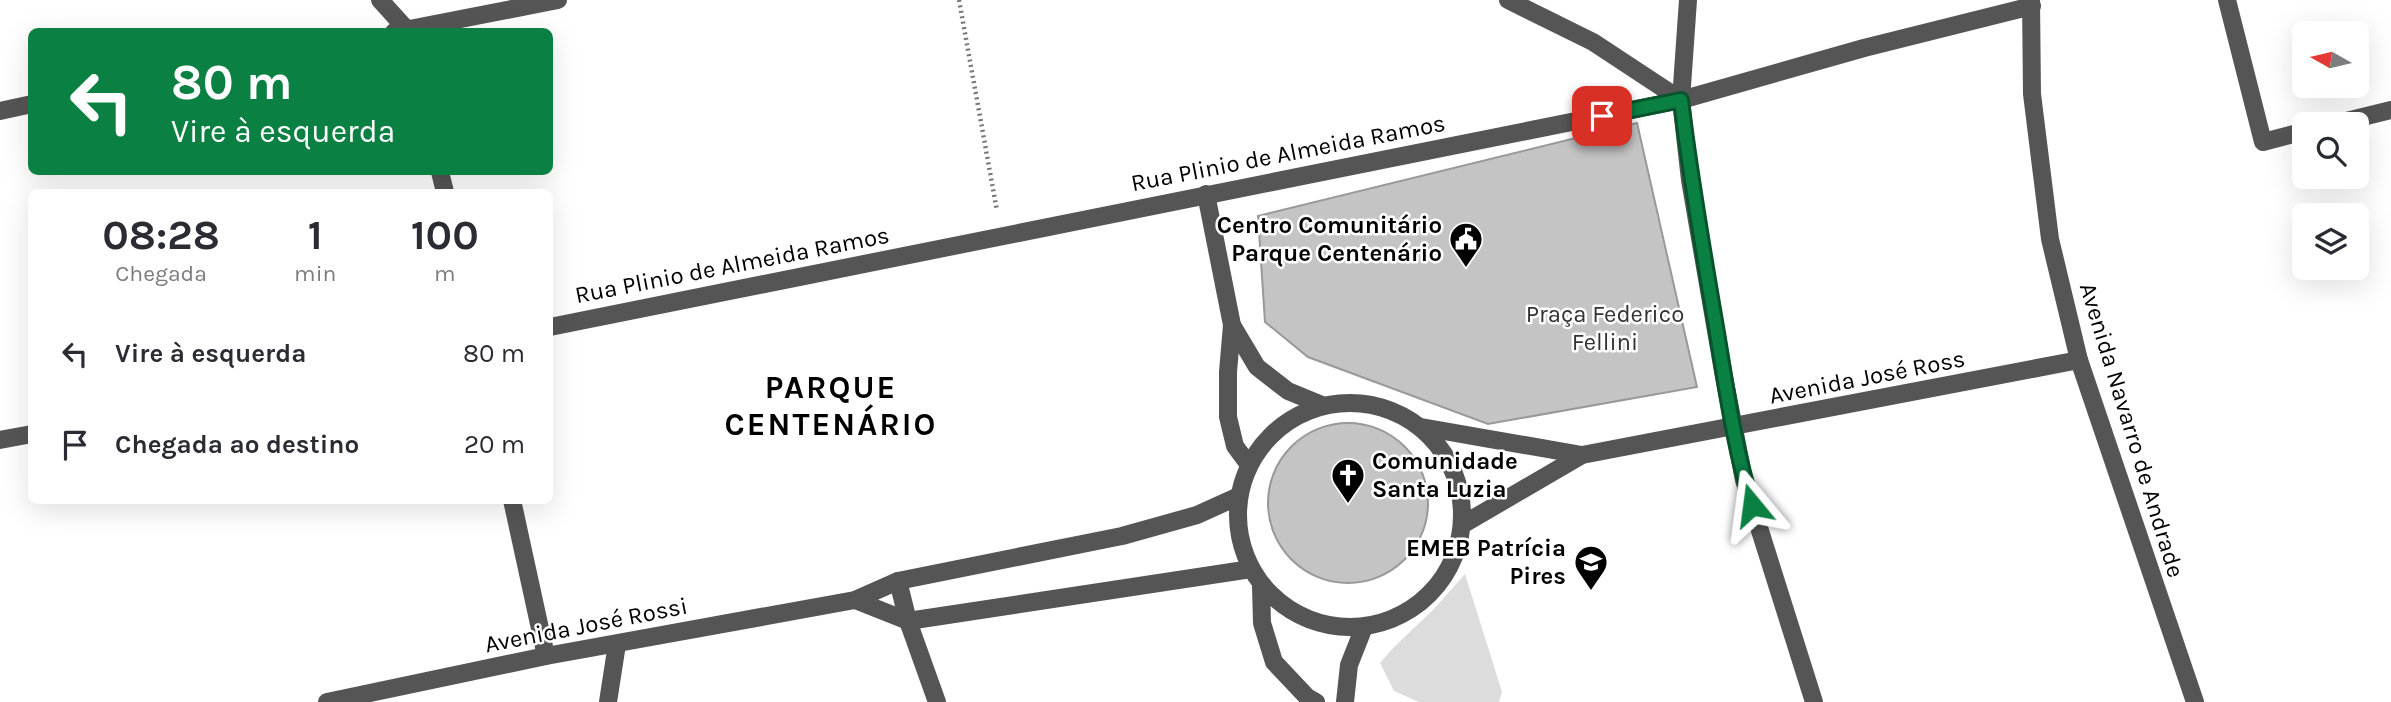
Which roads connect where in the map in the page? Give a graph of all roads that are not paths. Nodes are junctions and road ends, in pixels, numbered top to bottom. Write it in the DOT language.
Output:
graph roads {
  1 [pos="380,0"];
  2 [pos="558,0"];
  3 [pos="1508,0"];
  4 [pos="1688,0"];
  5 [pos="2227,0"];
  6 [pos="2031,3"];
  7 [pos="402,28"];
  8 [pos="419,28"];
  9 [pos="1681,100"];
  10 [pos="28,105"];
  11 [pos="2391,110"];
  12 [pos="0,111"];
  13 [pos="2369,115"];
  14 [pos="2292,134"];
  15 [pos="1206,194"];
  16 [pos="1232,325"];
  17 [pos="553,326"];
  18 [pos="2079,360"];
  19 [pos="1322,405"];
  20 [pos="1421,427"];
  21 [pos="1734,428"];
  22 [pos="28,435"];
  23 [pos="0,440"];
  24 [pos="1582,456"];
  25 [pos="1249,466"];
  26 [pos="1239,496"];
  27 [pos="514,504"];
  28 [pos="1462,526"];
  29 [pos="1251,569"];
  30 [pos="898,581"];
  31 [pos="1261,586"];
  32 [pos="855,600"];
  33 [pos="908,621"];
  34 [pos="1364,627"];
  35 [pos="617,644"];
  36 [pos="546,656"];
  37 [pos="327,702"];
  38 [pos="608,702"];
  39 [pos="937,702"];
  40 [pos="1316,702"];
  41 [pos="1345,702"];
  42 [pos="1814,702"];
  43 [pos="2194,702"];
  1 -- 7 [label="street"];
  2 -- 8 [label="street"];
  3 -- 9 [label="street"];
  4 -- 9 [label="street"];
  5 -- 14 [label="street"];
  6 -- 9 [label="street, Rua Plinio de Almeida Ramos"];
  6 -- 18 [label="street, Avenida Navarro de Andrade"];
  9 -- 15 [label="street, Rua Plinio de Almeida Ramos"];
  9 -- 21 [label="street"];
  10 -- 12 [label="street"];
  11 -- 13 [label="street"];
  15 -- 16 [label="street"];
  15 -- 17 [label="street, Rua Plinio de Almeida Ramos"];
  16 -- 19 [label="street"];
  16 -- 25 [label="street"];
  18 -- 21 [label="street, Avenida José Ross"];
  18 -- 43 [label="street, Avenida Navarro de Andrade"];
  19 -- 20 [label="street"];
  19 -- 25 [label="street"];
  20 -- 24 [label="street, Avenida José Ross"];
  20 -- 28 [label="street"];
  21 -- 24 [label="street, Avenida José Ross"];
  21 -- 42 [label="street"];
  22 -- 23 [label="street"];
  24 -- 28 [label="street, Avenida José Ross"];
  25 -- 26 [label="street"];
  26 -- 29 [label="street"];
  26 -- 30 [label="street, Avenida José Rossi"];
  27 -- 36 [label="street"];
  28 -- 34 [label="street"];
  29 -- 31 [label="street"];
  29 -- 33 [label="street"];
  30 -- 32 [label="street, Avenida José Rossi"];
  30 -- 33 [label="street"];
  31 -- 34 [label="street"];
  31 -- 40 [label="street"];
  32 -- 33 [label="street"];
  32 -- 35 [label="street, Avenida José Rossi"];
  33 -- 39 [label="street"];
  34 -- 41 [label="street"];
  35 -- 36 [label="street, Avenida José Rossi"];
  35 -- 38 [label="street"];
  36 -- 37 [label="street, Avenida José Rossi"];
}
